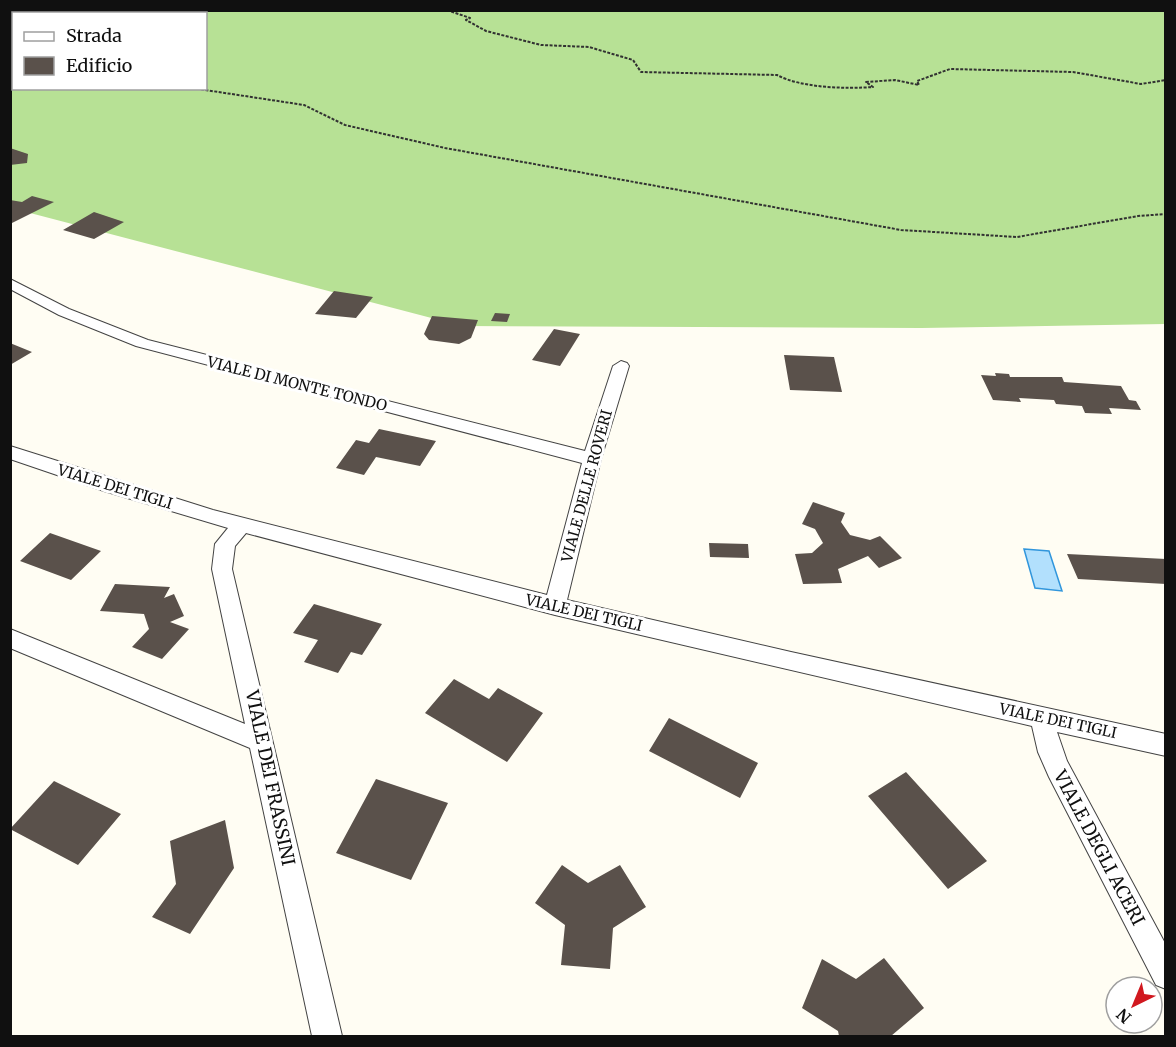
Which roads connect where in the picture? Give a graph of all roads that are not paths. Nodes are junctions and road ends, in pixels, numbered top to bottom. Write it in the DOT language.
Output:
graph roads {
  1 [pos="10,283"];
  2 [pos="621,366"];
  3 [pos="10,453"];
  4 [pos="592,459"];
  5 [pos="241,526"];
  6 [pos="555,607"];
  7 [pos="10,638"];
  8 [pos="1042,718"];
  9 [pos="263,742"];
  10 [pos="1166,745"];
  11 [pos="1166,975"];
  12 [pos="327,1036"];
  1 -- 4 [label="street, VIALE DI MONTE TONDO"];
  2 -- 4 [label="street, VIALE DELLE ROVERI"];
  3 -- 5 [label="street, VIALE DEI TIGLI"];
  4 -- 6 [label="street, VIALE DELLE ROVERI"];
  5 -- 6 [label="street, VIALE DEI TIGLI"];
  5 -- 9 [label="street, VIALE DEI FRASSINI"];
  6 -- 8 [label="street, VIALE DEI TIGLI"];
  7 -- 9 [label="street"];
  8 -- 10 [label="street, VIALE DEI TIGLI"];
  8 -- 11 [label="street, VIALE DEGLI ACERI"];
  9 -- 12 [label="street, VIALE DEI FRASSINI"];
}
